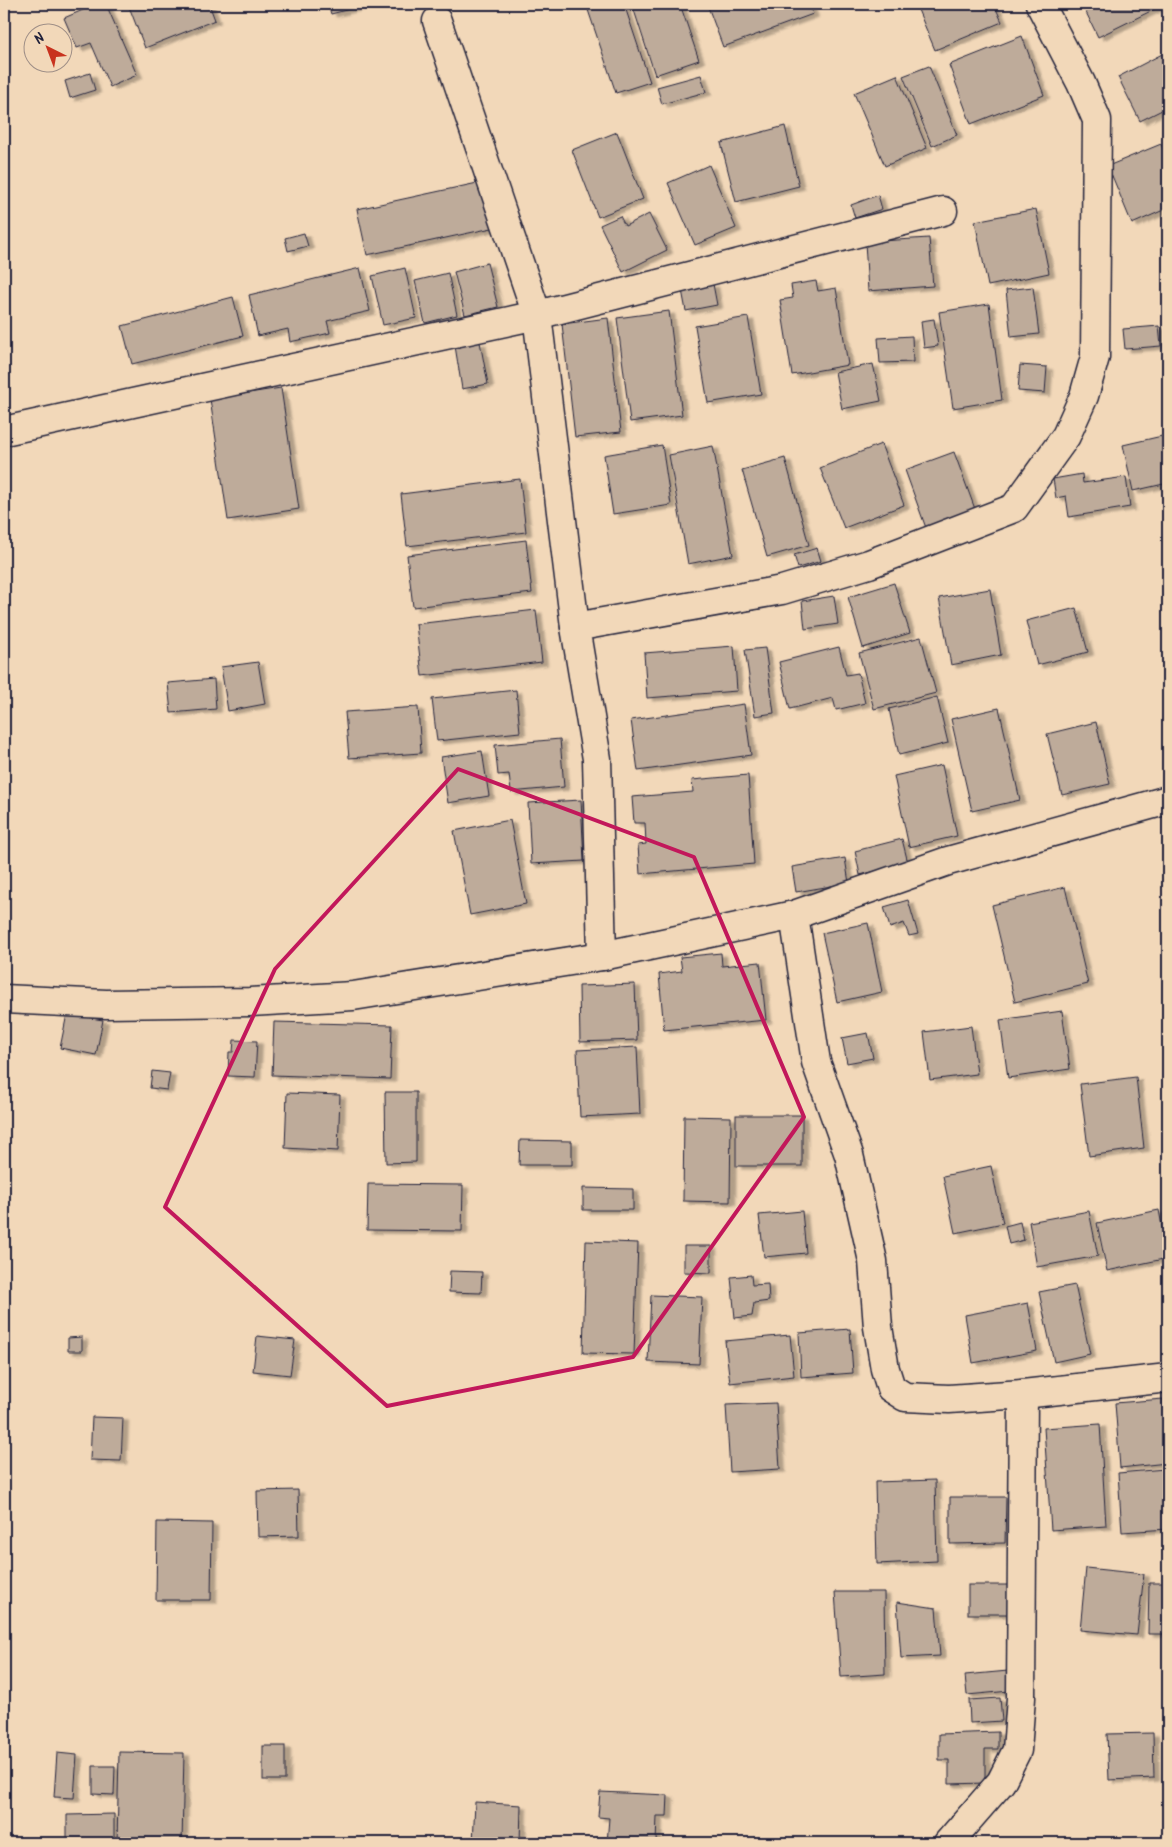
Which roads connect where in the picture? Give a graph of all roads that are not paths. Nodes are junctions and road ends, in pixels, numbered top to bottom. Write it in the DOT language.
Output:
graph roads {
  1 [pos="1040,4"];
  2 [pos="437,21"];
  3 [pos="943,211"];
  4 [pos="537,315"];
  5 [pos="4,431"];
  6 [pos="575,627"];
  7 [pos="1168,800"];
  8 [pos="794,915"];
  9 [pos="602,956"];
  10 [pos="4,999"];
  11 [pos="1168,1378"];
  12 [pos="1023,1394"];
  13 [pos="948,1843"];
  1 -- 6 [label="street"];
  2 -- 4 [label="street"];
  3 -- 4 [label="street"];
  4 -- 5 [label="street"];
  4 -- 6 [label="street"];
  6 -- 9 [label="street"];
  7 -- 8 [label="street"];
  8 -- 9 [label="street"];
  8 -- 12 [label="street"];
  9 -- 10 [label="street"];
  11 -- 12 [label="street"];
  12 -- 13 [label="street"];
}
